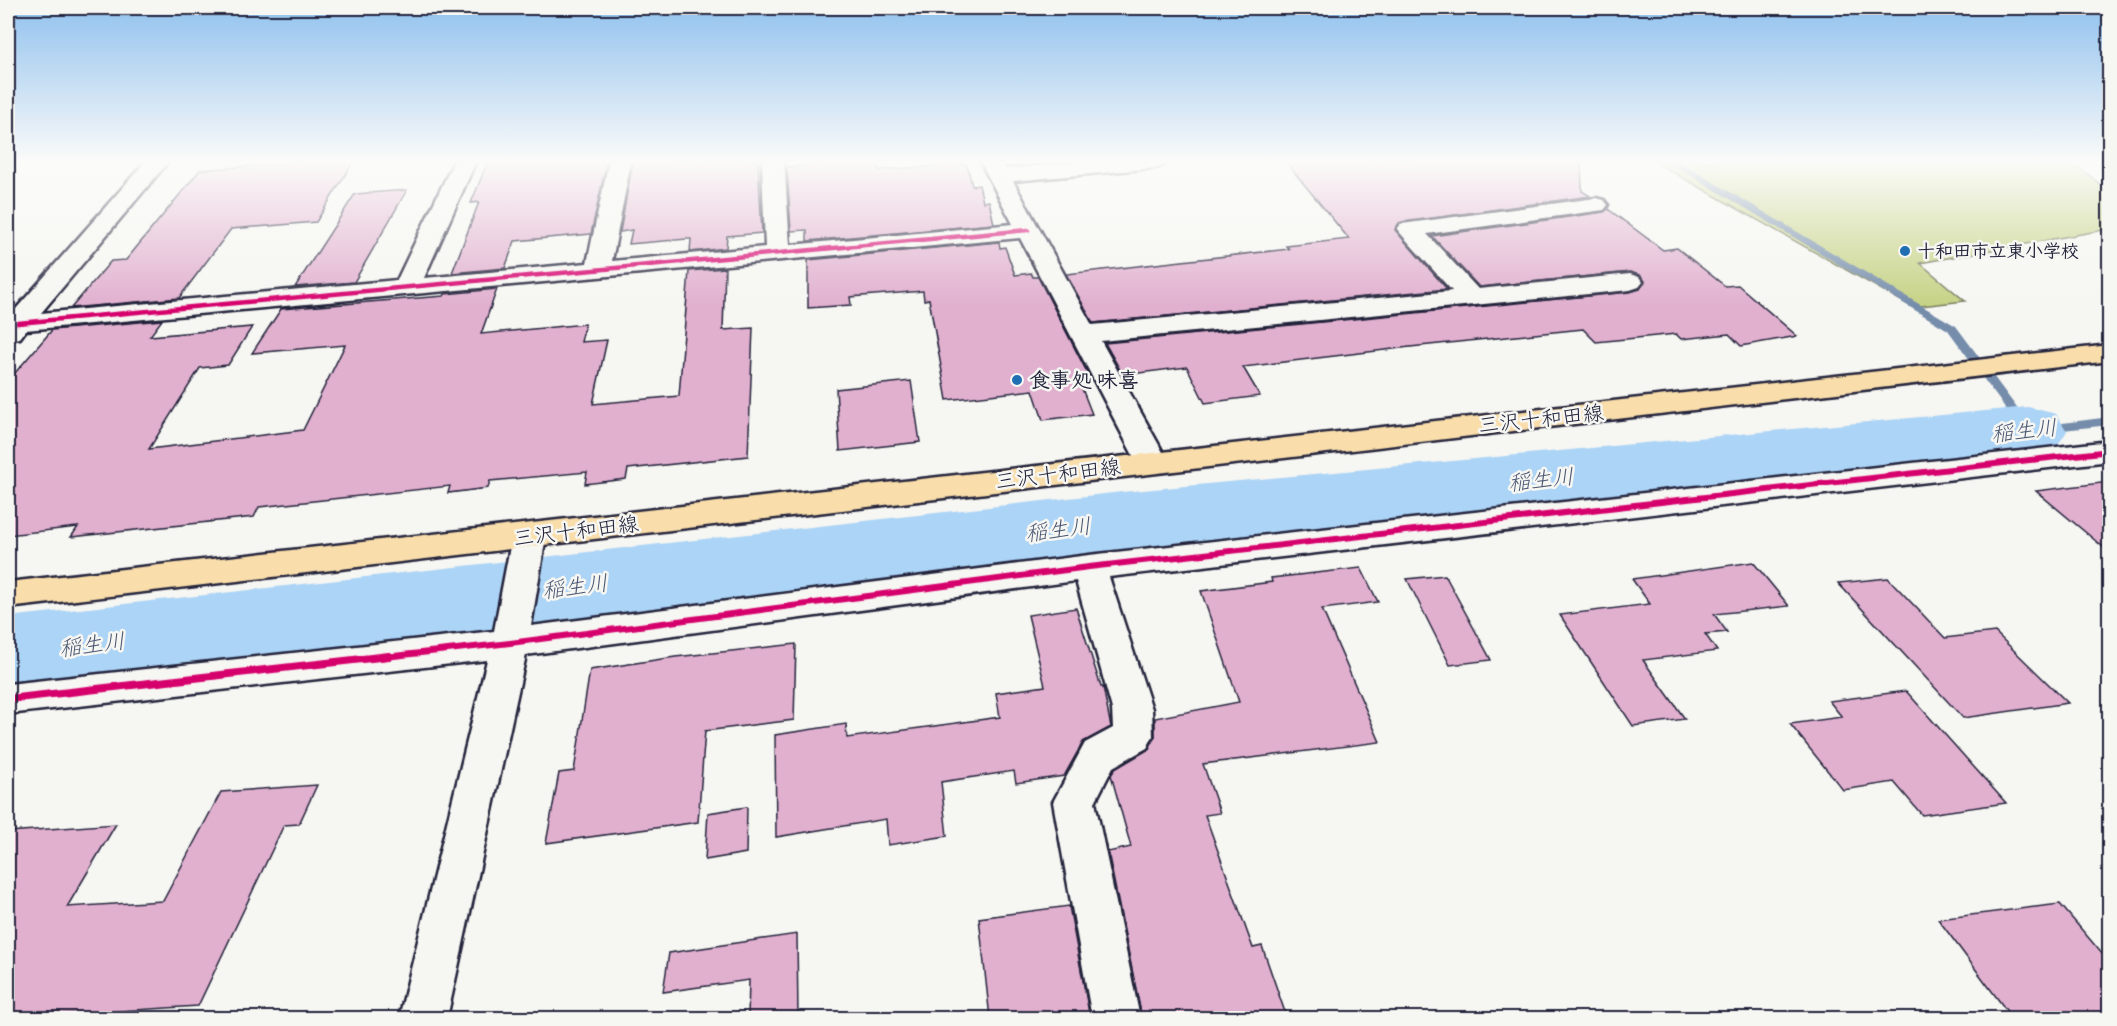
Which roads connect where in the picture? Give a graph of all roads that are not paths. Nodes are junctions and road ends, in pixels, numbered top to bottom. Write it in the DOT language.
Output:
graph roads {
  1 [pos="117,209"];
  2 [pos="443,209"];
  3 [pos="610,209"];
  4 [pos="776,209"];
  5 [pos="1017,209"];
  6 [pos="1566,209"];
  7 [pos="1028,230"];
  8 [pos="778,253"];
  9 [pos="598,270"];
  10 [pos="1630,282"];
  11 [pos="407,288"];
  12 [pos="1471,297"];
  13 [pos="13,329"];
  14 [pos="1084,334"];
  15 [pos="2109,353"];
  16 [pos="2109,452"];
  17 [pos="1153,463"];
  18 [pos="529,536"];
  19 [pos="1089,567"];
  20 [pos="8,595"];
  21 [pos="511,634"];
  22 [pos="8,699"];
  23 [pos="423,1018"];
  24 [pos="1116,1018"];
  1 -- 13 [label="street"];
  2 -- 11 [label="street"];
  3 -- 9 [label="street"];
  4 -- 8 [label="street"];
  5 -- 7 [label="street"];
  6 -- 12 [label="street"];
  7 -- 8 [label="street"];
  7 -- 14 [label="street"];
  8 -- 9 [label="street"];
  9 -- 11 [label="street"];
  10 -- 12 [label="street"];
  11 -- 13 [label="street"];
  12 -- 14 [label="street"];
  14 -- 17 [label="street"];
  15 -- 17 [label="main road, 三沢十和田線"];
  16 -- 19 [label="street"];
  17 -- 18 [label="main road, 三沢十和田線"];
  18 -- 20 [label="main road, 三沢十和田線"];
  18 -- 21 [label="street"];
  19 -- 21 [label="street"];
  19 -- 24 [label="street"];
  21 -- 22 [label="street"];
  21 -- 23 [label="street"];
}
